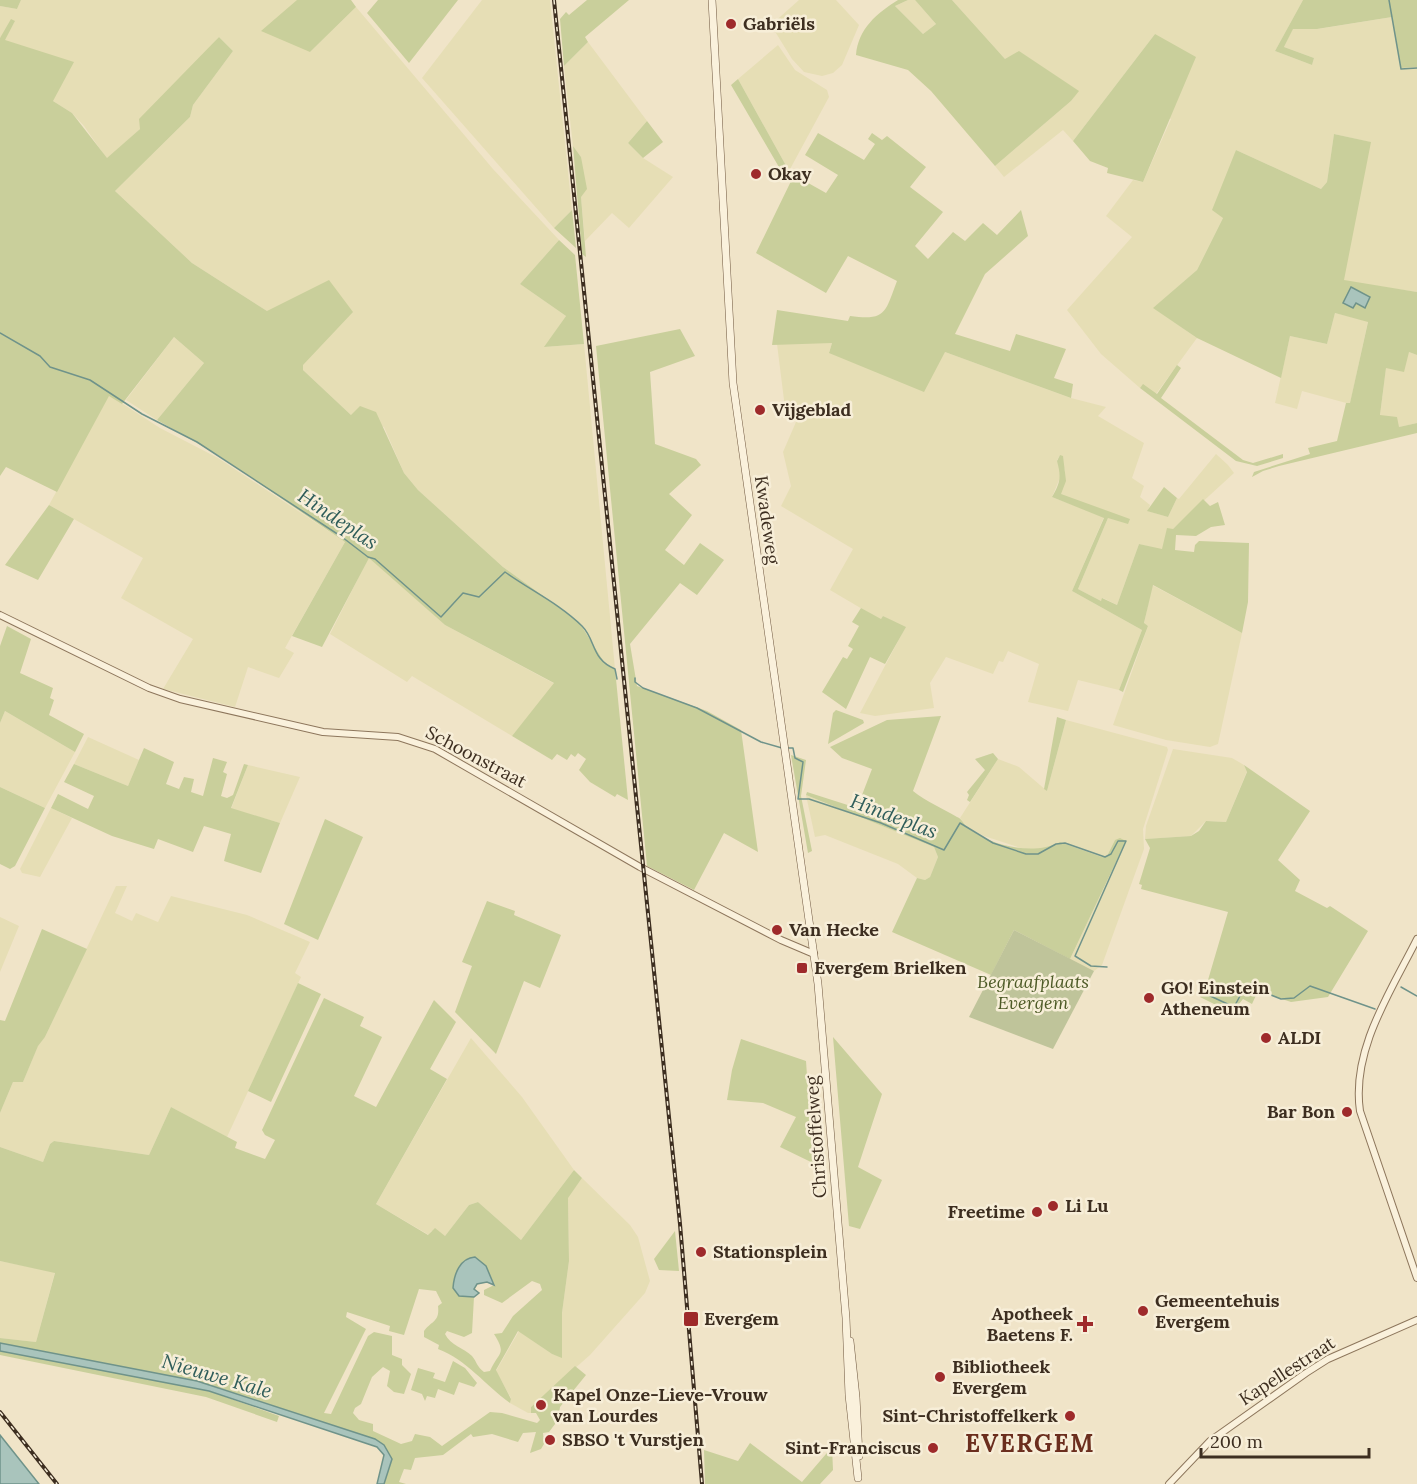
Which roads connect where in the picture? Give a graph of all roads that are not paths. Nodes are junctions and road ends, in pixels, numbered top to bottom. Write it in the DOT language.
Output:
graph roads {
  1 [pos="712,0"];
  2 [pos="0,615"];
  3 [pos="1417,939"];
  4 [pos="814,954"];
  5 [pos="1417,1278"];
  6 [pos="1417,1320"];
  7 [pos="859,1481"];
  8 [pos="1169,1484"];
  1 -- 4 [label="main road, Kwadeweg"];
  2 -- 4 [label="street, Schoonstraat"];
  3 -- 5 [label="street"];
  4 -- 7 [label="main road, Christoffelweg"];
  6 -- 8 [label="street, Kapellestraat"];
}
